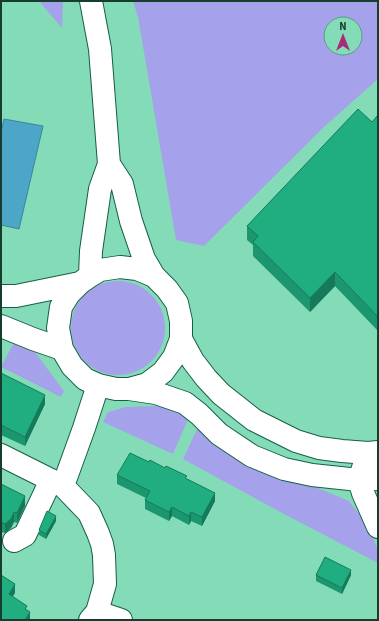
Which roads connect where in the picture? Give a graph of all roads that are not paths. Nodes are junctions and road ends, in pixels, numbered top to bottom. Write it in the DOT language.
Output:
graph roads {
  1 [pos="91,1"];
  2 [pos="109,164"];
  3 [pos="154,276"];
  4 [pos="84,279"];
  5 [pos="1,296"];
  6 [pos="1,326"];
  7 [pos="181,339"];
  8 [pos="62,349"];
  9 [pos="98,385"];
  10 [pos="129,389"];
  11 [pos="1,455"];
  12 [pos="375,455"];
  13 [pos="369,479"];
  14 [pos="57,483"];
  15 [pos="378,527"];
  16 [pos="14,542"];
  17 [pos="94,616"];
  18 [pos="121,620"];
  1 -- 2 [label="main road"];
  2 -- 3 [label="main road"];
  2 -- 4 [label="main road"];
  3 -- 4 [label="main road"];
  3 -- 7 [label="main road"];
  4 -- 5 [label="main road"];
  4 -- 8 [label="main road"];
  6 -- 8 [label="main road"];
  7 -- 10 [label="main road"];
  7 -- 12 [label="main road"];
  8 -- 9 [label="main road"];
  9 -- 10 [label="main road"];
  9 -- 14 [label="main road"];
  10 -- 13 [label="main road"];
  11 -- 14 [label="main road"];
  12 -- 13 [label="main road"];
  13 -- 15 [label="main road"];
  14 -- 16 [label="main road"];
  14 -- 17 [label="main road"];
  17 -- 18 [label="main road"];
}
